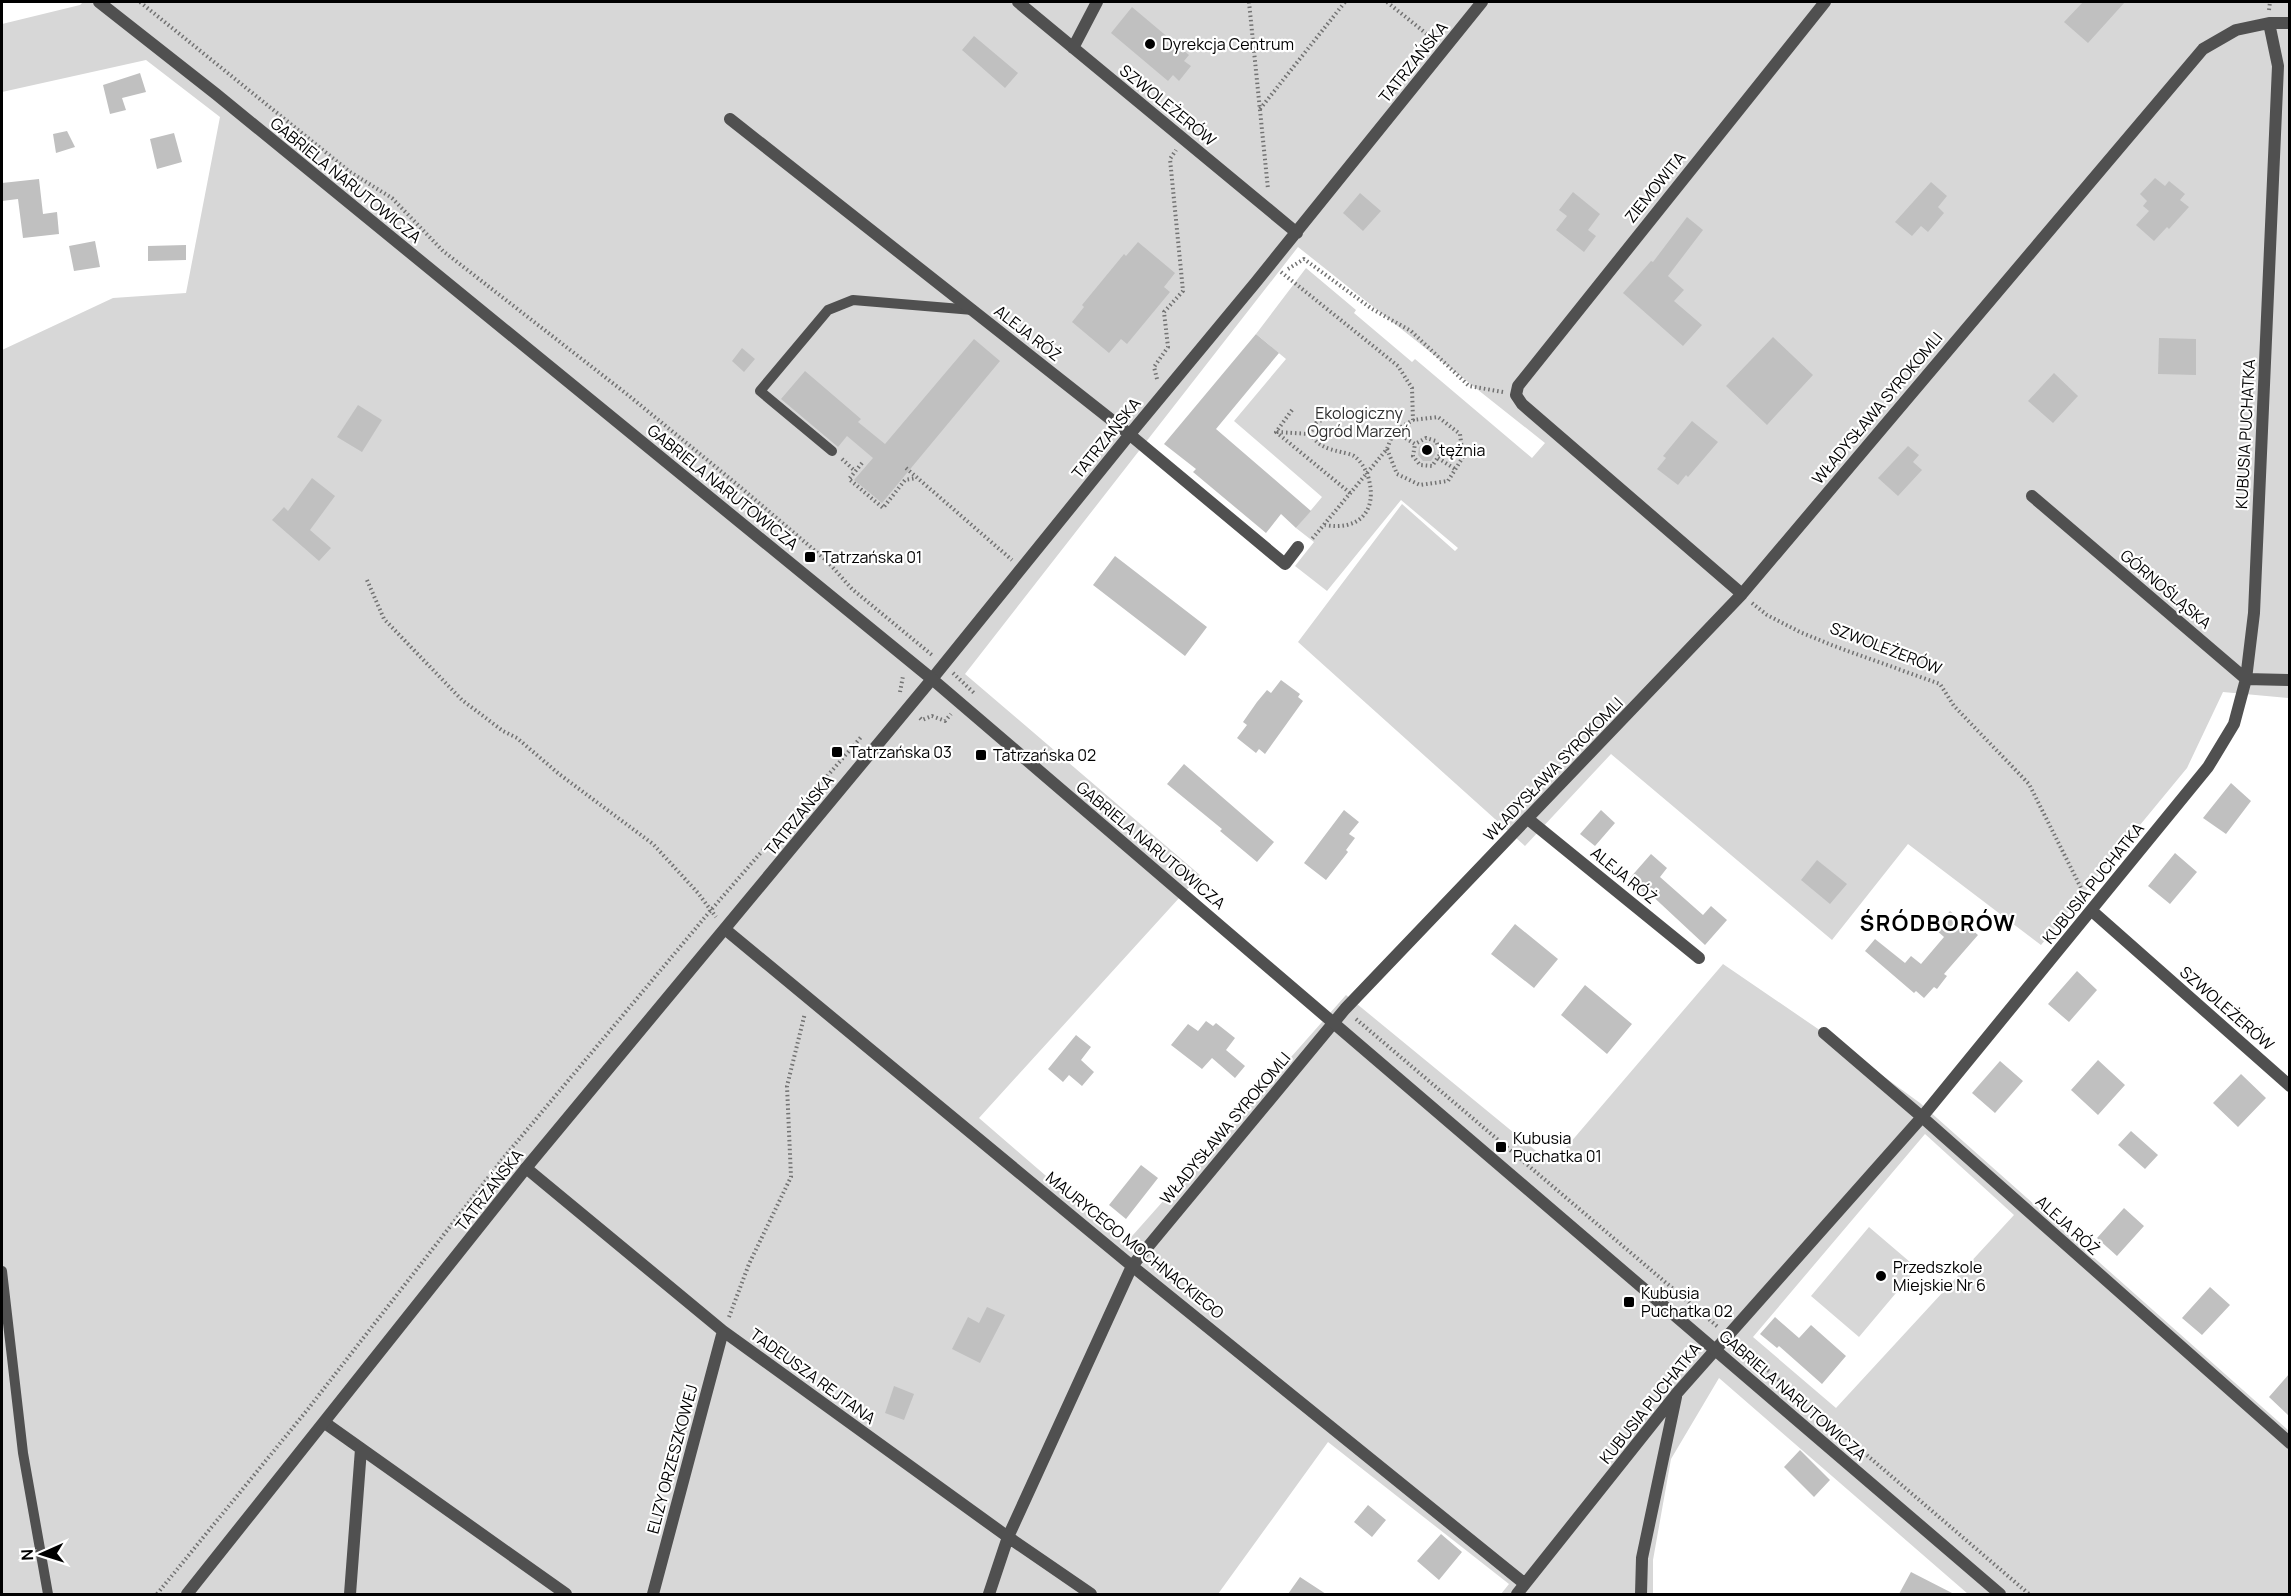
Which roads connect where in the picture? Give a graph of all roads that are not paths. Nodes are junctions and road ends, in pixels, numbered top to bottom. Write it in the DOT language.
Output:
graph roads {
  1 [pos="99,2"];
  2 [pos="1018,2"];
  3 [pos="1097,2"];
  4 [pos="1482,2"];
  5 [pos="1825,2"];
  6 [pos="2269,23"];
  7 [pos="2289,23"];
  8 [pos="1073,48"];
  9 [pos="730,119"];
  10 [pos="1297,232"];
  11 [pos="973,310"];
  12 [pos="1130,434"];
  13 [pos="832,451"];
  14 [pos="2032,496"];
  15 [pos="1299,548"];
  16 [pos="1742,594"];
  17 [pos="932,679"];
  18 [pos="2246,679"];
  19 [pos="2289,680"];
  20 [pos="1528,819"];
  21 [pos="2092,911"];
  22 [pos="726,930"];
  23 [pos="1700,958"];
  24 [pos="1333,1023"];
  25 [pos="1824,1033"];
  26 [pos="2289,1086"];
  27 [pos="1922,1118"];
  28 [pos="526,1168"];
  29 [pos="1132,1266"];
  30 [pos="2,1271"];
  31 [pos="723,1331"];
  32 [pos="1714,1349"];
  33 [pos="1677,1393"];
  34 [pos="325,1424"];
  35 [pos="2289,1443"];
  36 [pos="361,1449"];
  37 [pos="1008,1537"];
  38 [pos="1525,1584"];
  39 [pos="48,1594"];
  40 [pos="187,1594"];
  41 [pos="350,1594"];
  42 [pos="566,1594"];
  43 [pos="653,1594"];
  44 [pos="989,1594"];
  45 [pos="1091,1594"];
  46 [pos="1517,1594"];
  47 [pos="1641,1594"];
  48 [pos="2000,1594"];
  1 -- 17 [label="street, GABRIELA NARUTOWICZA"];
  2 -- 8 [label="street, SZWOLEŻERÓW"];
  3 -- 8 [label="street"];
  4 -- 10 [label="street, TATRZAŃSKA"];
  5 -- 16 [label="street, ZIEMOWITA"];
  6 -- 7 [label="street, WŁADYSŁAWA SYROKOMLI"];
  6 -- 16 [label="street, WŁADYSŁAWA SYROKOMLI"];
  6 -- 18 [label="street, KUBUSIA PUCHATKA"];
  8 -- 10 [label="street, SZWOLEŻERÓW"];
  9 -- 11 [label="street, ALEJA RÓŻ"];
  10 -- 12 [label="street, TATRZAŃSKA"];
  11 -- 12 [label="street, ALEJA RÓŻ"];
  11 -- 13 [label="lane"];
  12 -- 15 [label="street, ALEJA RÓŻ"];
  12 -- 17 [label="street, TATRZAŃSKA"];
  14 -- 18 [label="street, GÓRNOŚLĄSKA"];
  16 -- 20 [label="street, WŁADYSŁAWA SYROKOMLI"];
  17 -- 22 [label="street, TATRZAŃSKA"];
  17 -- 24 [label="street, GABRIELA NARUTOWICZA"];
  18 -- 19 [label="street"];
  18 -- 21 [label="street, KUBUSIA PUCHATKA"];
  20 -- 23 [label="street, ALEJA RÓŻ"];
  20 -- 24 [label="street, WŁADYSŁAWA SYROKOMLI"];
  21 -- 26 [label="street, SZWOLEŻERÓW"];
  21 -- 27 [label="street, KUBUSIA PUCHATKA"];
  22 -- 28 [label="street, TATRZAŃSKA"];
  22 -- 29 [label="street, MAURYCEGO MOCHNACKIEGO"];
  24 -- 29 [label="street, WŁADYSŁAWA SYROKOMLI"];
  24 -- 32 [label="street, GABRIELA NARUTOWICZA"];
  25 -- 27 [label="street, ALEJA RÓŻ"];
  27 -- 32 [label="street, KUBUSIA PUCHATKA"];
  27 -- 35 [label="street, ALEJA RÓŻ"];
  28 -- 31 [label="street, TADEUSZA REJTANA"];
  28 -- 34 [label="street, TATRZAŃSKA"];
  29 -- 37 [label="street, WŁADYSŁAWA SYROKOMLI"];
  29 -- 38 [label="street, MAURYCEGO MOCHNACKIEGO"];
  30 -- 39 [label="lane"];
  31 -- 37 [label="street, TADEUSZA REJTANA"];
  31 -- 43 [label="street, ELIZY ORZESZKOWEJ"];
  32 -- 33 [label="street, KUBUSIA PUCHATKA"];
  32 -- 48 [label="street, GABRIELA NARUTOWICZA"];
  33 -- 38 [label="street, KUBUSIA PUCHATKA"];
  33 -- 47 [label="street"];
  34 -- 36 [label="street"];
  34 -- 40 [label="street, TATRZAŃSKA"];
  36 -- 41 [label="street"];
  36 -- 42 [label="street"];
  37 -- 44 [label="street, WŁADYSŁAWA SYROKOMLI"];
  37 -- 45 [label="street, TADEUSZA REJTANA"];
  38 -- 46 [label="street, KUBUSIA PUCHATKA"];
}
